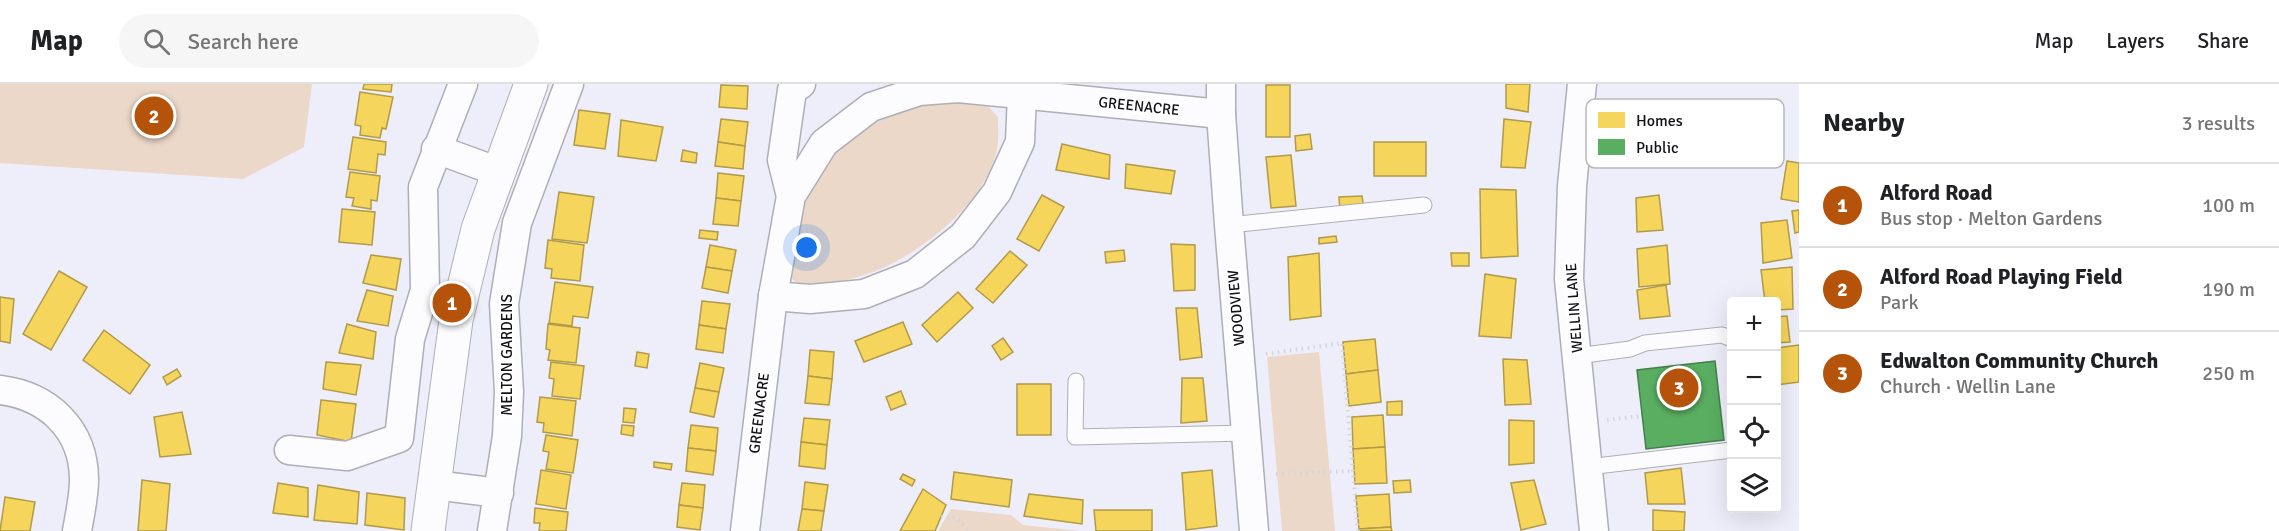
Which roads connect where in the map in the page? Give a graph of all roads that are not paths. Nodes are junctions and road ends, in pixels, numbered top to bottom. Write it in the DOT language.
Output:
graph roads {
  1 [pos="464,84"];
  2 [pos="531,84"];
  3 [pos="569,84"];
  4 [pos="801,84"];
  5 [pos="1221,84"];
  6 [pos="1582,84"];
  7 [pos="913,88"];
  8 [pos="1022,94"];
  9 [pos="1221,114"];
  10 [pos="436,149"];
  11 [pos="499,172"];
  12 [pos="791,196"];
  13 [pos="1424,205"];
  14 [pos="1229,225"];
  15 [pos="773,296"];
  16 [pos="1727,337"];
  17 [pos="1577,356"];
  18 [pos="1076,381"];
  19 [pos="0,390"];
  20 [pos="1246,433"];
  21 [pos="289,450"];
  22 [pos="1727,450"];
  23 [pos="1588,467"];
  24 [pos="434,486"];
  25 [pos="499,493"];
  26 [pos="77,531"];
  27 [pos="428,531"];
  28 [pos="492,531"];
  29 [pos="745,531"];
  30 [pos="1254,531"];
  31 [pos="1594,531"];
  1 -- 10 [label="street"];
  2 -- 11 [label="street"];
  3 -- 25 [label="street, MELTON GARDENS"];
  4 -- 12 [label="street, GREENACRE"];
  5 -- 9 [label="street, WOODVIEW"];
  6 -- 17 [label="street, WELLIN LANE"];
  7 -- 8 [label="street, GREENACRE"];
  7 -- 12 [label="street, GREENACRE"];
  8 -- 9 [label="street, GREENACRE"];
  8 -- 15 [label="street"];
  9 -- 14 [label="street, WOODVIEW"];
  10 -- 11 [label="street"];
  10 -- 21 [label="street"];
  11 -- 24 [label="street"];
  12 -- 15 [label="street, GREENACRE"];
  13 -- 14 [label="lane"];
  14 -- 20 [label="street, WOODVIEW"];
  15 -- 29 [label="street, GREENACRE"];
  16 -- 17 [label="lane"];
  17 -- 23 [label="street, WELLIN LANE"];
  18 -- 20 [label="lane"];
  19 -- 26 [label="street"];
  20 -- 30 [label="street, WOODVIEW"];
  22 -- 23 [label="lane"];
  23 -- 31 [label="street, WELLIN LANE"];
  24 -- 25 [label="street"];
  24 -- 27 [label="street"];
  25 -- 28 [label="street, MELTON GARDENS"];
}
